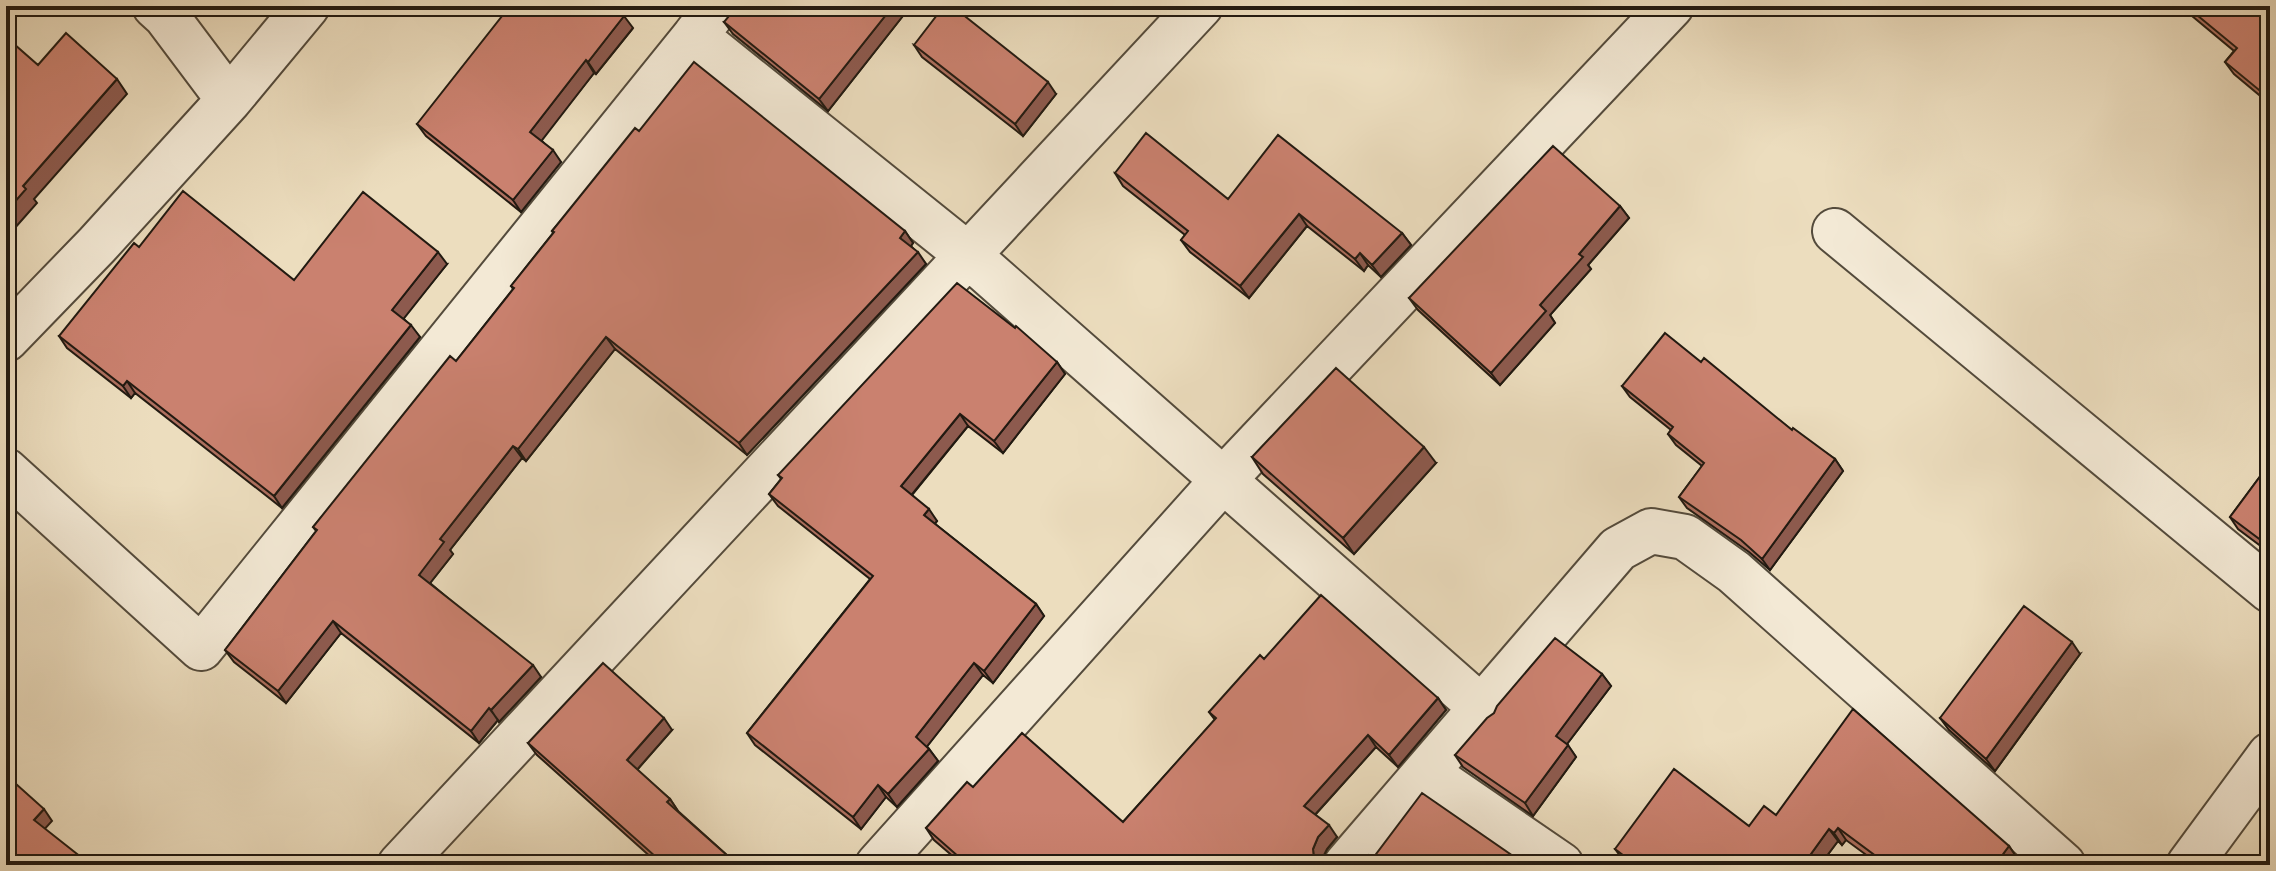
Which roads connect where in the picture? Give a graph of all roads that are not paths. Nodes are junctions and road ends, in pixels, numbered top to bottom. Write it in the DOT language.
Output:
graph roads {
  1 [pos="155,6"];
  2 [pos="307,6"];
  3 [pos="1200,6"];
  4 [pos="1671,6"];
  5 [pos="706,21"];
  6 [pos="229,100"];
  7 [pos="1835,231"];
  8 [pos="969,256"];
  9 [pos="6,339"];
  10 [pos="6,471"];
  11 [pos="1224,479"];
  12 [pos="2270,590"];
  13 [pos="1483,709"];
  14 [pos="2270,755"];
  15 [pos="1427,773"];
  16 [pos="400,865"];
  17 [pos="878,865"];
  18 [pos="1346,865"];
  19 [pos="1561,865"];
  20 [pos="2063,865"];
  21 [pos="2189,865"];
  1 -- 6 [label="street"];
  2 -- 6 [label="street"];
  3 -- 8 [label="street"];
  4 -- 11 [label="street"];
  5 -- 8 [label="street"];
  5 -- 10 [label="street"];
  6 -- 9 [label="street"];
  7 -- 12 [label="street"];
  8 -- 11 [label="street"];
  8 -- 16 [label="street"];
  11 -- 13 [label="street"];
  11 -- 17 [label="street"];
  13 -- 15 [label="street"];
  13 -- 20 [label="street"];
  14 -- 21 [label="street"];
  15 -- 18 [label="street"];
  15 -- 19 [label="street"];
}
